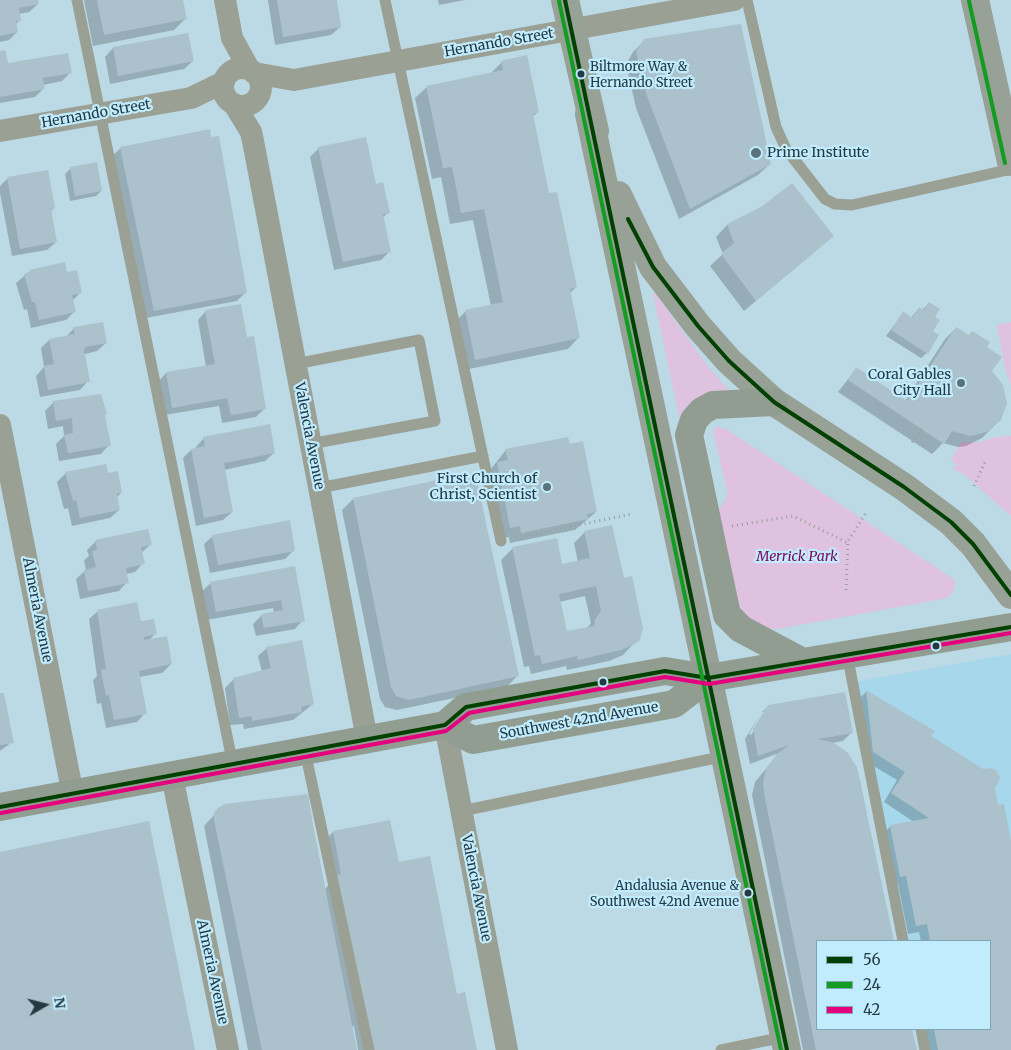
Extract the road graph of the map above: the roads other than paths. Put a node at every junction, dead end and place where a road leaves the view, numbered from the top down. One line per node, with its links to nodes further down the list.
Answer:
1 (77, 0): 16 (lane)
2 (225, 0): 9 (street, Valencia Avenue)
3 (385, 0): 10 (lane)
4 (565, 0): 8 (street)
5 (734, 0): 8 (street, Hernando Street)
6 (747, 0): 20 (lane)
7 (975, 0): 19 (street)
8 (571, 30): 10 (street, Hernando Street); 17 (street)
9 (232, 38): 11 (street, Valencia Avenue); 12 (street, Valencia Avenue)
10 (398, 61): 13 (street, Hernando Street); 25 (lane)
11 (252, 71): 12 (street); 13 (street, Hernando Street); 15 (street, Valencia Avenue)
12 (225, 79): 14 (street, Hernando Street); 15 (street, Valencia Avenue)
13 (294, 80): 15 (street, Hernando Street)
14 (191, 98): 15 (street, Hernando Street); 16 (street, Hernando Street)
15 (245, 101): 21 (street, Valencia Avenue)
16 (98, 114): 18 (street, Hernando Street); 37 (lane)
17 (589, 114): 22 (street); 32 (street)
18 (0, 132)
19 (1010, 148)
20 (1011, 169)
21 (295, 364): 24 (street, Valencia Avenue); 24 (lane)
22 (774, 402): 28 (street); 31 (main road)
23 (0, 425): 39 (street, Almeria Avenue)
24 (310, 444): 26 (street, Valencia Avenue)
25 (483, 456): 26 (lane); 27 (lane)
26 (319, 488): 34 (street, Valencia Avenue)
27 (501, 542)
28 (1011, 595)
29 (1011, 627): 30 (main road)
30 (847, 654): 31 (main road); 42 (lane)
31 (804, 662): 32 (main road)
32 (708, 678): 33 (main road); 36 (street)
33 (445, 725): 34 (main road); 41 (street, Valencia Avenue)
34 (367, 739): 35 (main road)
35 (305, 751): 37 (main road); 46 (lane)
36 (725, 756): 41 (lane); 44 (street)
37 (233, 765): 38 (main road)
38 (172, 776): 39 (main road); 45 (street, Almeria Avenue)
39 (73, 794): 40 (main road)
40 (0, 807)
41 (462, 811): 47 (street, Valencia Avenue)
42 (903, 940)
43 (920, 1030): 49 (lane)
44 (786, 1044): 48 (lane)
45 (228, 1050)
46 (369, 1050)
47 (507, 1050)
48 (721, 1050)
49 (925, 1050)

